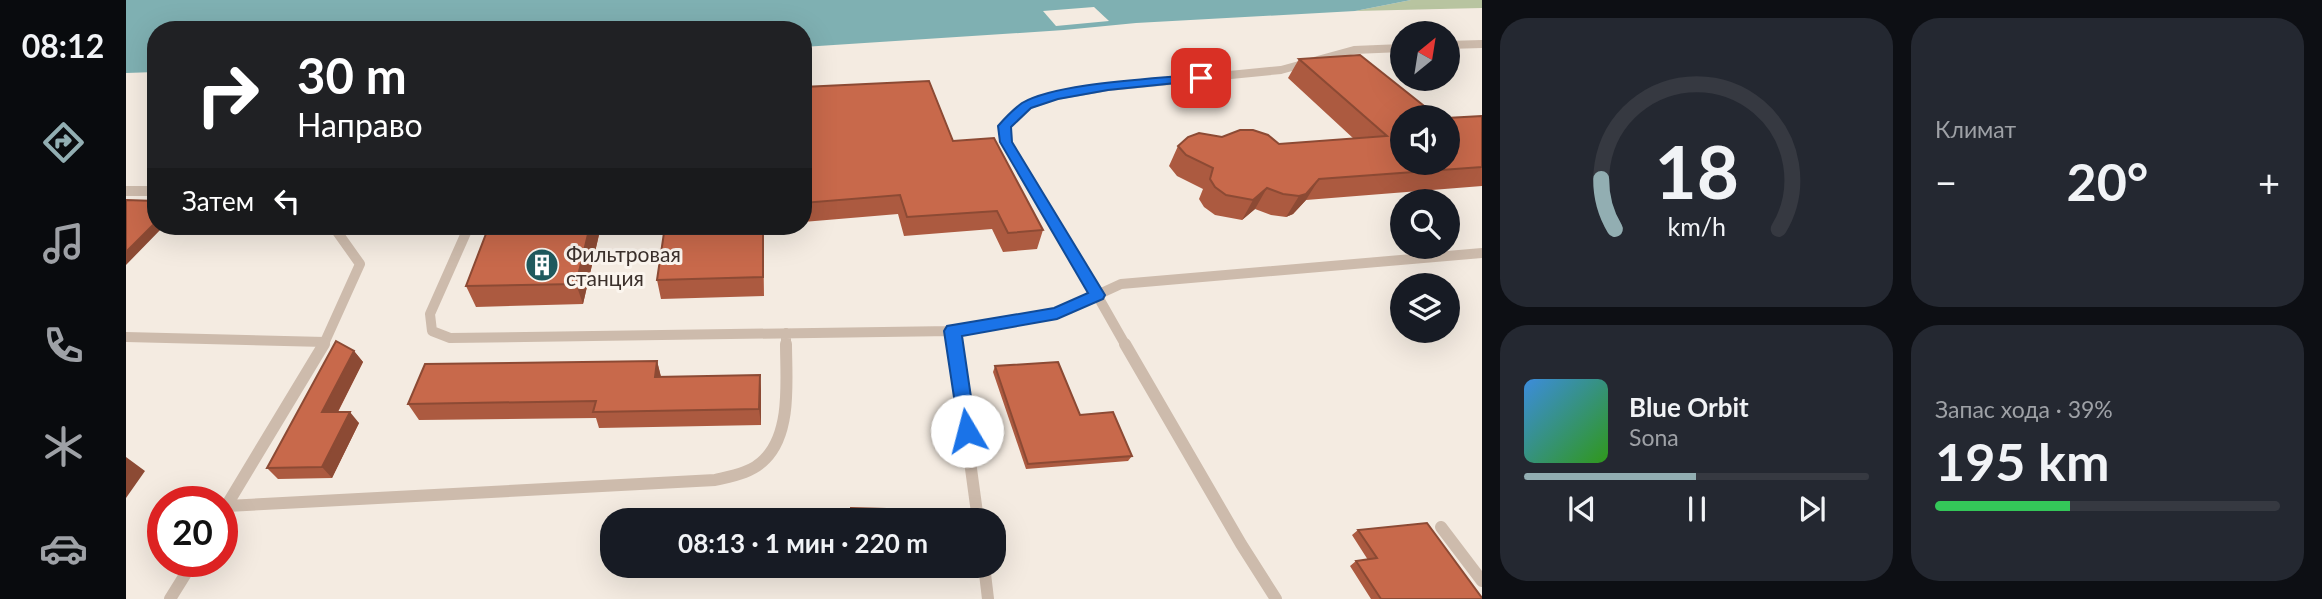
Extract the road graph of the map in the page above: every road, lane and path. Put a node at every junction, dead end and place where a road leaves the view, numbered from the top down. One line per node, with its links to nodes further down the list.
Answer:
1 (1482, 44): 2 (lane)
2 (1460, 45)
3 (1390, 48): 9 (lane)
4 (126, 191): 5 (lane)
5 (147, 191)
6 (339, 235): 13 (lane)
7 (464, 235): 11 (lane)
8 (1482, 253): 9 (lane)
9 (1097, 295): 10 (lane); 23 (lane)
10 (953, 331): 11 (lane); 15 (lane)
11 (786, 333): 16 (lane)
12 (126, 337): 13 (lane)
13 (325, 342): 14 (lane)
14 (238, 487)
15 (976, 508)
16 (238, 509)
17 (1441, 527): 20 (lane)
18 (184, 577): 21 (lane)
19 (986, 578): 22 (lane)
20 (1482, 581)
21 (170, 599)
22 (988, 599)
23 (1276, 599)

